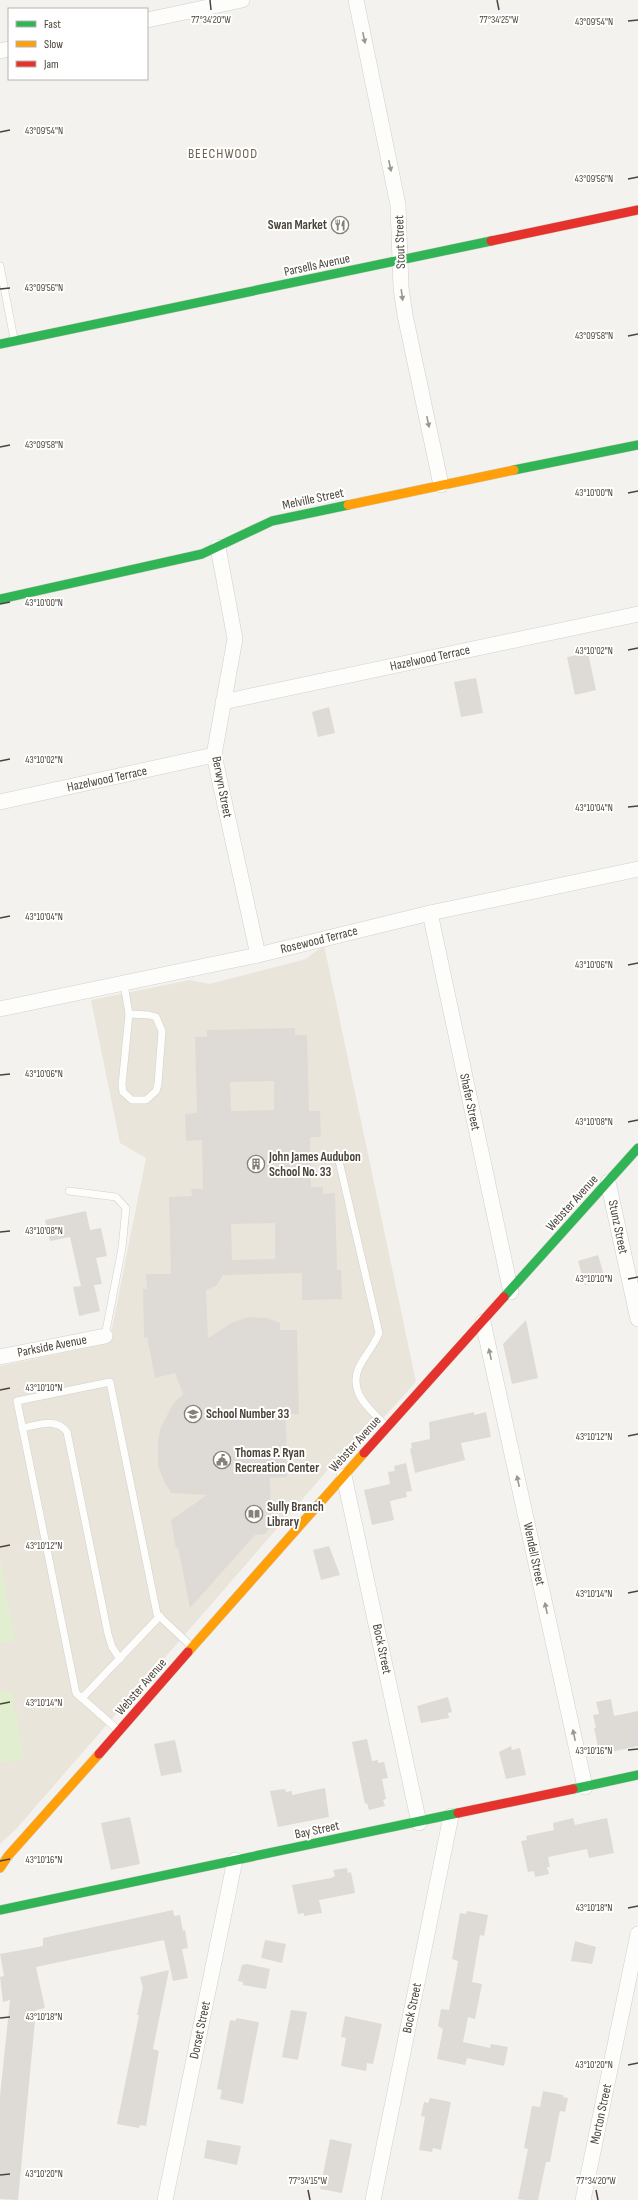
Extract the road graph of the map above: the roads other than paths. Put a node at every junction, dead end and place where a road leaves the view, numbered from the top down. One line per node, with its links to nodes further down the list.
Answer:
1 (242, 0): 3 (street)
2 (356, 0): 5 (street, Stout Street, one-way to 5)
3 (148, 20)
4 (638, 210): 5 (street, Parsells Avenue)
5 (400, 261): 7 (street, Parsells Avenue); 10 (street, Stout Street, one-way to 10)
6 (0, 266): 7 (lane)
7 (15, 341): 8 (street, Parsells Avenue)
8 (0, 344)
9 (638, 445): 10 (street, Melville Street)
10 (441, 484): 11 (street, Melville Street)
11 (218, 547): 12 (street, Melville Street); 14 (street, Berwyn Street)
12 (0, 599)
13 (638, 614): 14 (street, Hazelwood Terrace)
14 (223, 702): 15 (street, Berwyn Street)
15 (214, 755): 16 (street, Hazelwood Terrace); 19 (street, Berwyn Street)
16 (0, 802)
17 (638, 869): 18 (street, Rosewood Terrace)
18 (430, 912): 19 (street, Rosewood Terrace); 27 (street, Shafer Street)
19 (258, 955): 20 (street, Rosewood Terrace)
20 (124, 984): 21 (street, Rosewood Terrace); 22 (lane)
21 (0, 1009)
22 (130, 1014): 22 (lane)
23 (638, 1148): 25 (street, Webster Avenue)
24 (339, 1161): 33 (lane)
25 (608, 1182): 27 (street, Webster Avenue); 28 (street, Stunz Street)
26 (69, 1191): 30 (lane)
27 (510, 1292): 29 (street, Webster Avenue)
28 (638, 1319)
29 (483, 1322): 33 (street, Webster Avenue); 41 (street, Wendell Street, one-way to 29)
30 (105, 1336): 31 (street, Parkside Avenue)
31 (0, 1356)
32 (22, 1428): 35 (lane); 37 (lane); 38 (lane)
33 (388, 1428): 34 (street, Webster Avenue)
34 (344, 1476): 36 (street, Webster Avenue); 43 (street, Bock Street)
35 (160, 1616): 36 (lane); 37 (lane)
36 (193, 1647): 39 (street, Webster Avenue)
37 (120, 1659): 38 (lane)
38 (82, 1698): 39 (lane)
39 (119, 1731): 44 (street, Webster Avenue)
40 (638, 1775): 41 (street, Bay Street)
41 (585, 1787): 42 (street, Bay Street)
42 (451, 1816): 43 (street, Bay Street); 51 (street, Bock Street)
43 (419, 1823): 45 (street, Bay Street)
44 (8, 1856): 46 (street); 47 (street, Webster Avenue)
45 (235, 1860): 48 (street, Bay Street); 50 (street, Dorset Street)
46 (0, 1862)
47 (0, 1868)
48 (0, 1910)
49 (638, 1934): 52 (street, Morton Street)
50 (165, 2200)
51 (373, 2200)
52 (584, 2200)

